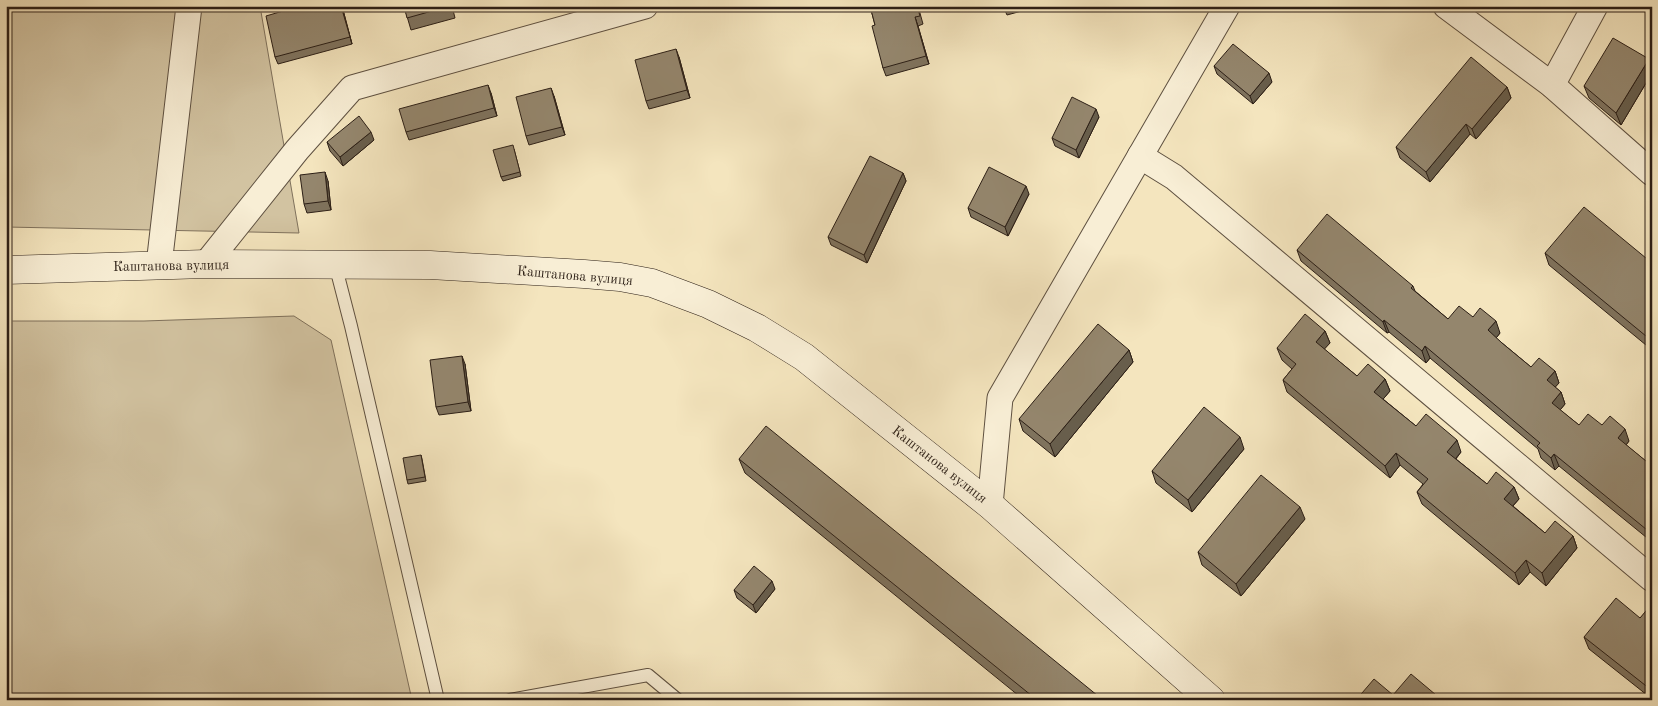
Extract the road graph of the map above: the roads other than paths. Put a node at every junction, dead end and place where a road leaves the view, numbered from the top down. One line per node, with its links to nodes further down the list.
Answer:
1 (189, 6): 11 (street)
2 (645, 6): 9 (street)
3 (1227, 6): 7 (street)
4 (1446, 6): 6 (street)
5 (1595, 6): 6 (street)
6 (1552, 85): 8 (street)
7 (1140, 156): 13 (street); 14 (street)
8 (1652, 173)
9 (206, 264): 10 (main road, Каштанова вулиця); 11 (main road, Каштанова вулиця)
10 (335, 264): 13 (main road, Каштанова вулиця); 15 (lane)
11 (159, 265): 12 (main road, Каштанова вулиця)
12 (6, 270)
13 (990, 504): 18 (main road, Каштанова вулиця)
14 (1652, 579)
15 (438, 700)
16 (510, 700): 17 (lane)
17 (678, 700)
18 (1211, 700)

